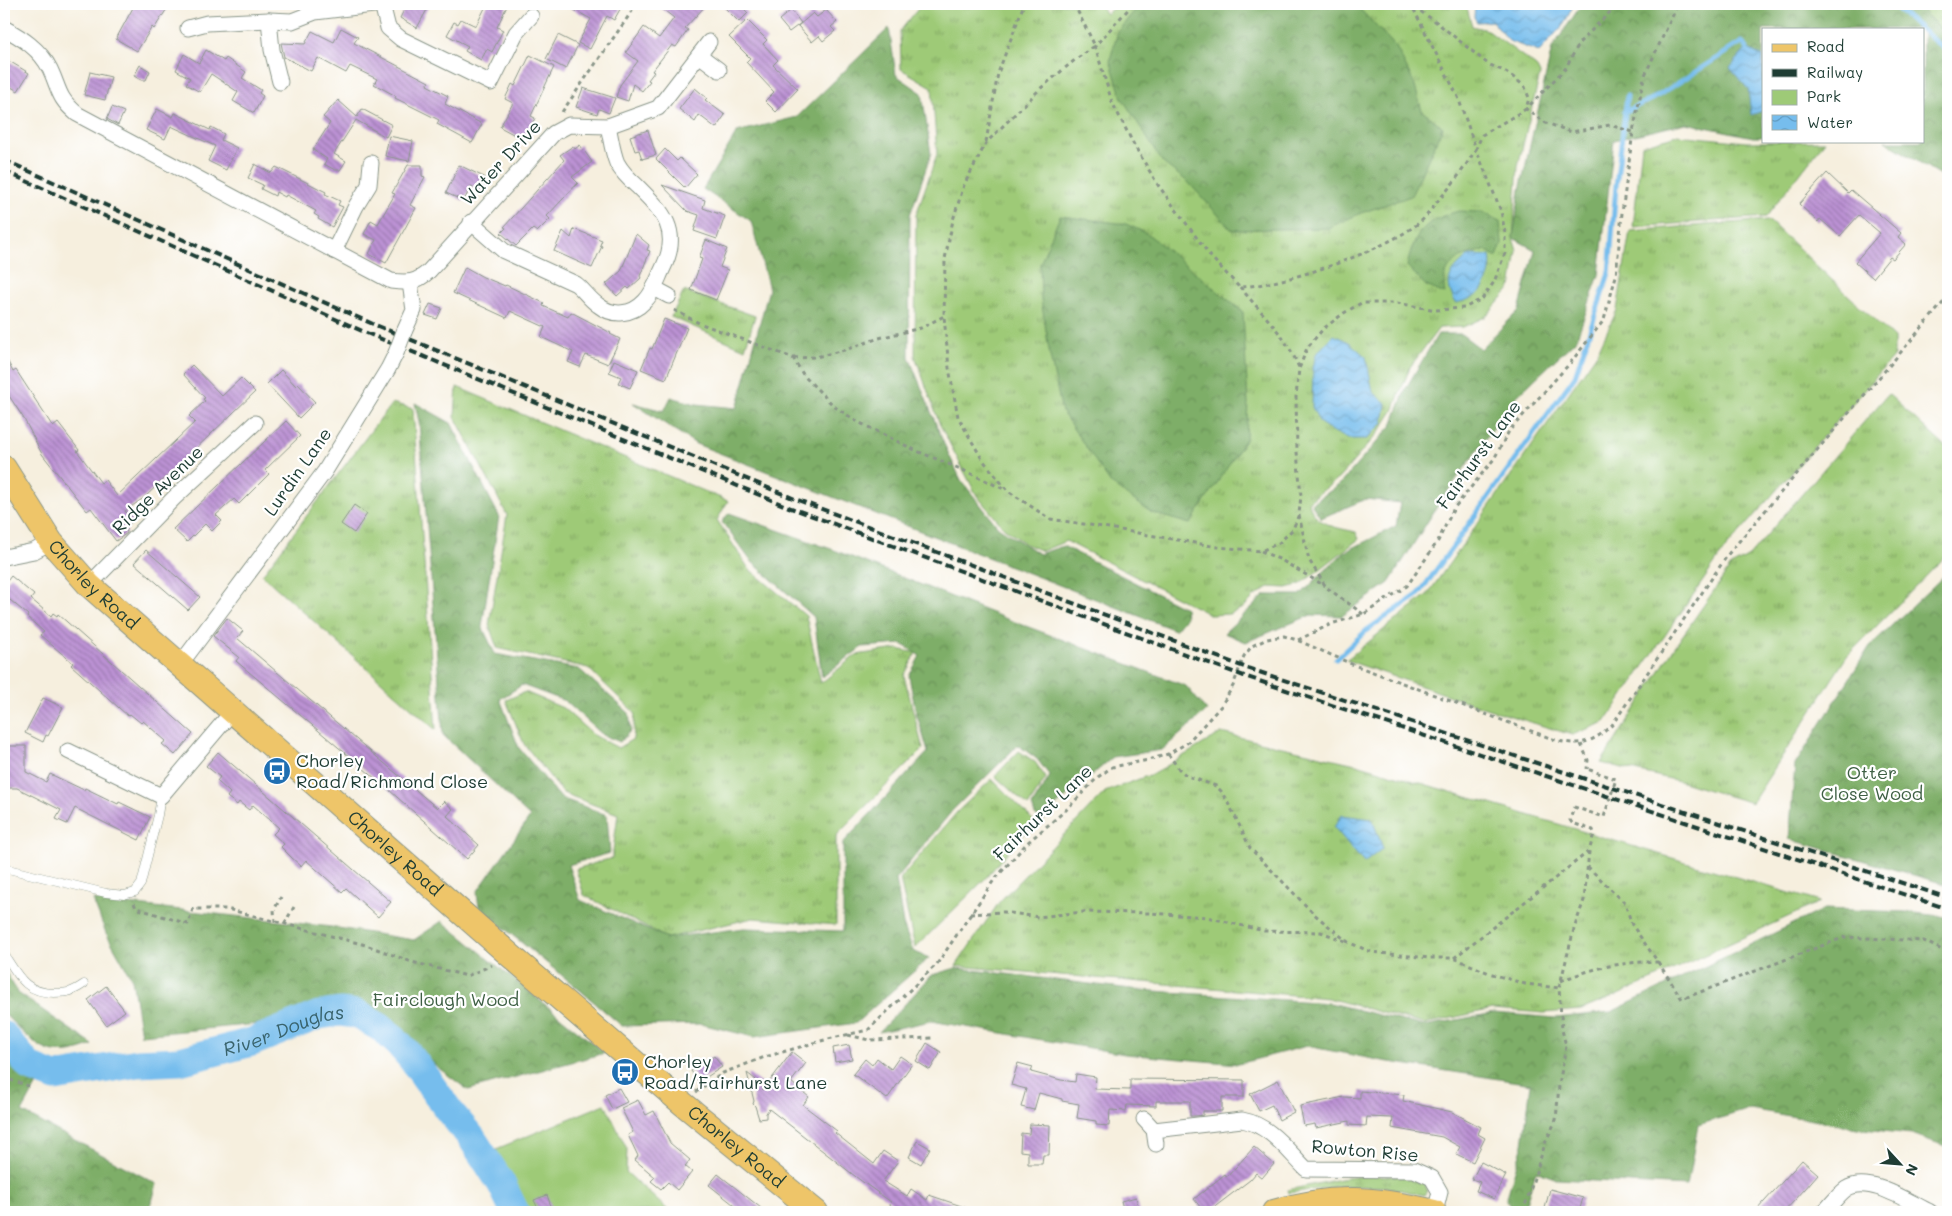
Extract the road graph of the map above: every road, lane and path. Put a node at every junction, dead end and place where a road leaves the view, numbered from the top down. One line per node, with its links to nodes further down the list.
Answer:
1 (382, 4): 9 (street); 10 (street)
2 (637, 4): 21 (path)
3 (1024, 4): 22 (path)
4 (1074, 4): 14 (path)
5 (1133, 4): 14 (path)
6 (1411, 4): 18 (path); 23 (path)
7 (1613, 4): 18 (path)
8 (1678, 4): 20 (path, Fairhurst Lane)
9 (531, 16)
10 (269, 20): 12 (street); 17 (street)
11 (4, 28): 26 (street)
12 (188, 28)
13 (709, 42): 15 (street, Water Drive)
14 (1095, 46): 22 (path); 28 (path)
15 (699, 55): 16 (street); 19 (street, Water Drive)
16 (719, 70)
17 (280, 82)
18 (1526, 109): 20 (path); 23 (path)
19 (608, 126): 21 (street, Water Drive); 29 (street)
20 (1633, 132): 44 (path, Fairhurst Lane)
21 (554, 133): 25 (street, Water Drive)
22 (986, 143): 32 (path)
23 (1476, 149): 28 (path); 34 (path)
24 (370, 163): 26 (street)
25 (471, 222): 27 (street, Water Drive); 29 (street)
26 (334, 251): 27 (street)
27 (410, 283): 46 (street, Lurdin Lane, bridge)
28 (1239, 287): 34 (path)
29 (654, 288): 30 (street)
30 (669, 296): 33 (path)
31 (1948, 297): 48 (path)
32 (944, 316): 33 (path); 37 (path)
33 (793, 358): 37 (path)
34 (1299, 369): 38 (path)
35 (255, 422): 42 (street, Ridge Avenue)
36 (4, 468): 39 (main road, Chorley Road)
37 (1008, 492): 40 (path)
38 (1299, 514): 40 (path); 43 (path)
39 (51, 542): 41 (street); 42 (main road, Chorley Road)
40 (1260, 551): 43 (path)
41 (4, 556)
42 (89, 585): 46 (main road, Chorley Road)
43 (1326, 586): 44 (path)
44 (1364, 614): 45 (path, Fairhurst Lane)
45 (1297, 640): 48 (path); 50 (path, Fairhurst Lane)
46 (179, 666): 47 (main road, Chorley Road)
47 (232, 712): 51 (street); 64 (main road, Chorley Road)
48 (1581, 744): 52 (path, bridge)
49 (68, 751): 51 (street)
50 (1168, 754): 58 (path, Fairhurst Lane); 61 (path)
51 (161, 796): 55 (lane)
52 (1589, 852): 53 (path); 65 (path)
53 (1587, 866): 66 (path); 67 (path)
54 (4, 870): 55 (lane)
55 (130, 894): 59 (path)
56 (281, 897): 59 (path)
57 (294, 907): 60 (path)
58 (970, 914): 61 (path); 70 (path, Fairhurst Lane)
59 (275, 922): 60 (path)
60 (284, 924): 64 (path)
61 (1348, 942): 65 (path)
62 (1948, 953): 66 (path)
63 (4, 954): 68 (lane)
64 (511, 956): 74 (main road, Chorley Road)
65 (1454, 958): 69 (path)
66 (1658, 962): 67 (path)
67 (1561, 981): 69 (path)
68 (84, 984)
69 (1558, 988): 79 (path)
70 (848, 1034): 71 (path); 74 (path, Fairhurst Lane)
71 (934, 1038)
72 (4, 1075): 73 (path)
73 (30, 1086)
74 (682, 1103): 76 (main road, Chorley Road)
75 (1151, 1131): 78 (street, Rowton Rise)
76 (816, 1212)
77 (1274, 1212): 78 (main road)
78 (1434, 1212)
79 (1523, 1212)
80 (1824, 1212): 81 (street)
81 (1930, 1212)

